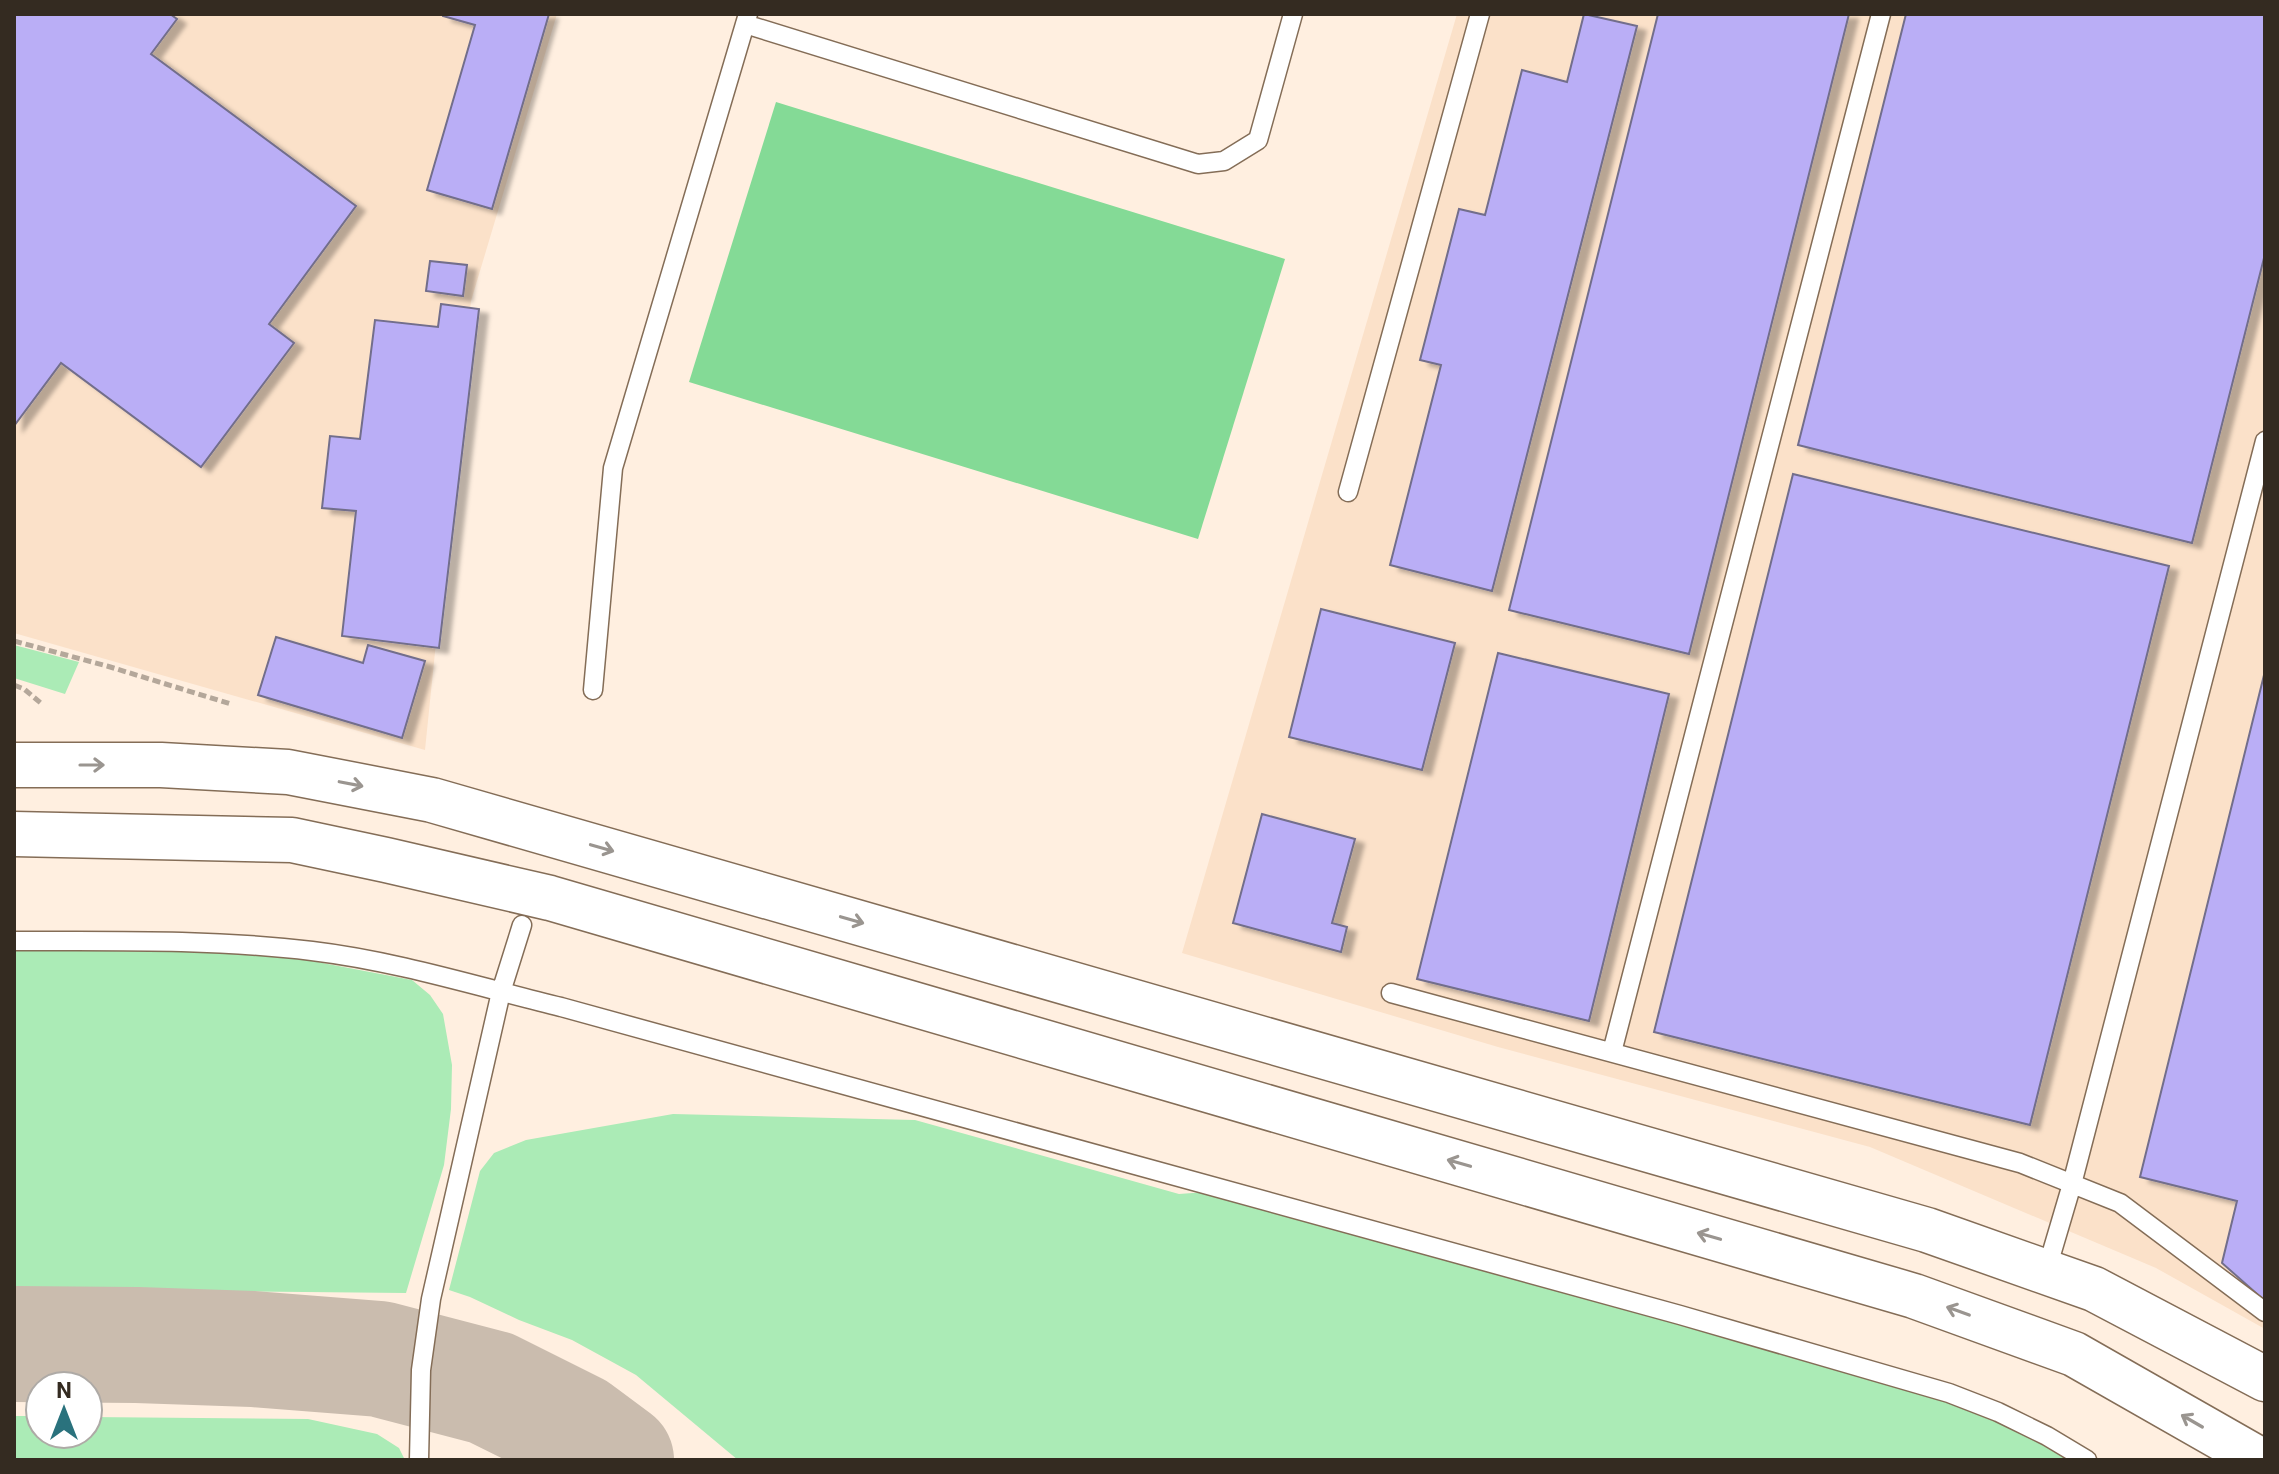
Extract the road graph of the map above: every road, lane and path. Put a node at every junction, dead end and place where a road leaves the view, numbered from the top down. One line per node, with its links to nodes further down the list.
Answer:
1 (1293, 14): 4 (lane)
2 (1480, 14): 6 (lane)
3 (1881, 14): 18 (lane)
4 (747, 19): 9 (lane)
5 (2265, 441): 19 (lane)
6 (1348, 492)
7 (14, 641): 11 (path)
8 (14, 685): 10 (path)
9 (593, 690)
10 (42, 704)
11 (231, 704)
12 (14, 765): 20 (street, one-way to 20)
13 (14, 834): 25 (street, one-way to 13)
14 (522, 925): 16 (lane)
15 (14, 941): 16 (lane)
16 (501, 992): 23 (lane); 24 (lane)
17 (1391, 993): 18 (lane)
18 (1612, 1052): 19 (lane)
19 (2072, 1184): 20 (lane); 21 (lane)
20 (2046, 1272): 22 (street)
21 (2265, 1312)
22 (2265, 1379)
23 (419, 1460)
24 (2087, 1460)
25 (2260, 1460)

